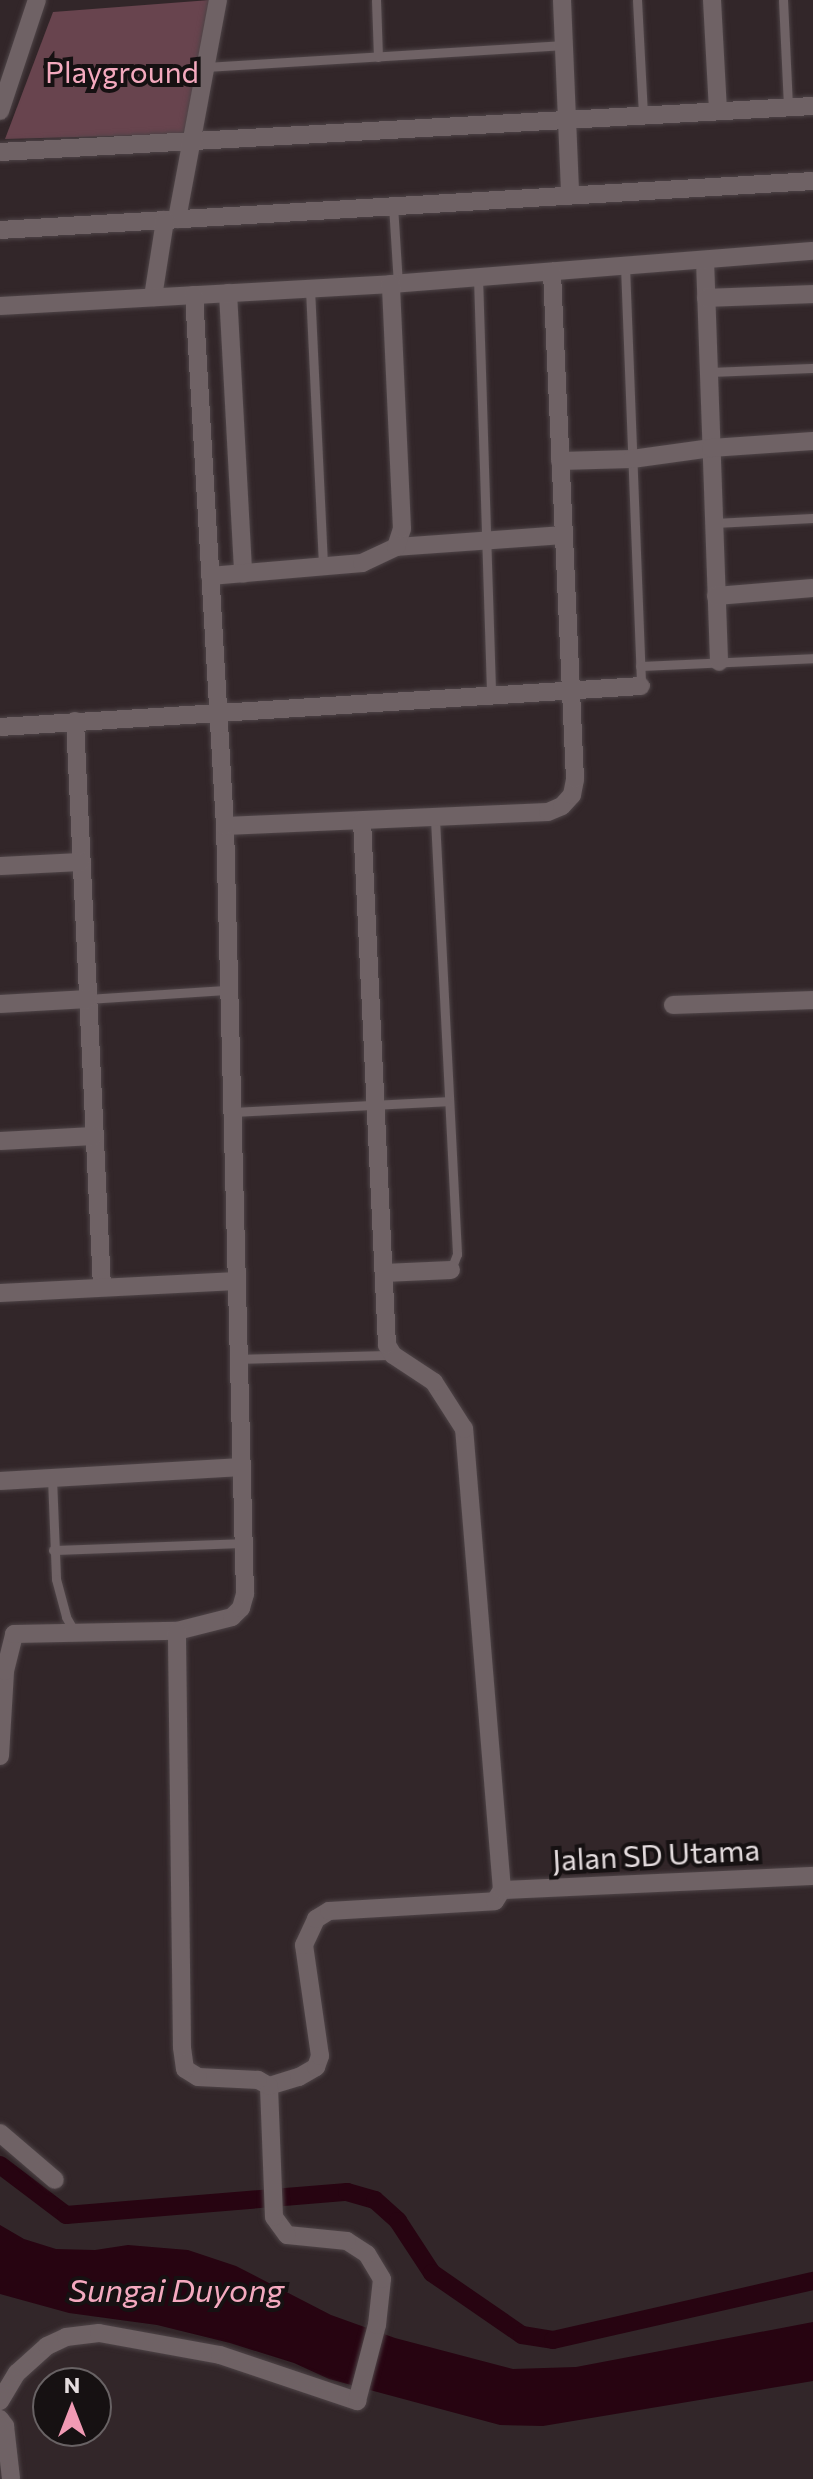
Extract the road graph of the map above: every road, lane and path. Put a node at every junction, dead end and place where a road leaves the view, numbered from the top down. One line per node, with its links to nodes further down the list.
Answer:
1 (37, 0): 13 (street)
2 (218, 0): 10 (street)
3 (376, 0): 9 (lane)
4 (562, 0): 8 (street)
5 (637, 0): 15 (lane)
6 (712, 0): 14 (street)
7 (783, 0): 11 (lane)
8 (564, 45): 9 (lane); 16 (street)
9 (378, 57): 10 (lane)
10 (206, 67): 17 (street)
11 (788, 106): 12 (street); 14 (street)
12 (813, 106)
13 (0, 111)
14 (718, 111): 15 (street)
15 (643, 116): 16 (street)
16 (569, 121): 17 (street); 20 (street)
17 (193, 142): 18 (street); 22 (street)
18 (0, 152)
19 (813, 181): 20 (street)
20 (570, 194): 21 (street)
21 (393, 205): 22 (street); 29 (lane)
22 (171, 219): 23 (street); 34 (street)
23 (0, 230)
24 (813, 251): 25 (street)
25 (705, 260): 26 (street); 35 (street)
26 (625, 266): 27 (street); 41 (lane)
27 (552, 272): 28 (street); 42 (street)
28 (478, 277): 29 (street); 46 (lane)
29 (394, 284): 30 (street); 47 (street)
30 (310, 289): 31 (street); 48 (lane)
31 (228, 293): 33 (street); 49 (street)
32 (813, 294): 35 (street)
33 (194, 295): 34 (street); 50 (street)
34 (153, 297): 36 (street)
35 (706, 298): 38 (street)
36 (0, 306)
37 (813, 368): 38 (lane)
38 (708, 372): 40 (street)
39 (813, 441): 40 (street)
40 (711, 448): 41 (street); 44 (street)
41 (632, 459): 42 (street); 55 (lane)
42 (560, 461): 45 (street)
43 (813, 518): 44 (lane)
44 (714, 523): 52 (street)
45 (562, 535): 46 (street); 57 (street)
46 (487, 539): 47 (street); 58 (lane)
47 (396, 547): 48 (street)
48 (323, 569): 49 (street)
49 (243, 574): 50 (street)
50 (210, 576): 59 (street)
51 (813, 588): 52 (street)
52 (716, 596): 54 (street)
53 (813, 658): 54 (lane)
54 (719, 662): 55 (lane)
55 (640, 666): 56 (lane)
56 (641, 686): 57 (street)
57 (568, 691): 58 (street); 62 (street)
58 (491, 696): 59 (street)
59 (219, 711): 60 (street); 64 (street)
60 (75, 721): 61 (street); 65 (street)
61 (0, 727)
62 (435, 819): 63 (street); 72 (lane)
63 (362, 821): 64 (street); 73 (street)
64 (225, 826): 67 (street)
65 (81, 862): 66 (street); 68 (street)
66 (0, 866)
67 (229, 990): 68 (lane); 74 (street)
68 (88, 999): 70 (street); 75 (street)
69 (813, 1000): 71 (street)
70 (0, 1004)
71 (673, 1005)
72 (447, 1101): 73 (lane); 77 (lane)
73 (376, 1104): 74 (lane); 78 (street)
74 (232, 1112): 79 (street)
75 (94, 1136): 76 (street); 80 (street)
76 (0, 1141)
77 (451, 1270): 78 (street)
78 (384, 1273): 82 (street)
79 (237, 1281): 80 (street); 83 (street)
80 (102, 1287): 81 (street)
81 (0, 1293)
82 (393, 1355): 83 (lane); 94 (street)
83 (239, 1359): 84 (street)
84 (242, 1467): 85 (street); 87 (street)
85 (52, 1478): 86 (street); 88 (lane)
86 (0, 1481)
87 (243, 1543): 88 (lane); 90 (street)
88 (53, 1550): 91 (lane)
89 (7, 1630): 91 (street); 92 (street)
90 (177, 1631): 91 (street); 95 (street)
91 (76, 1634)
92 (0, 1756)
93 (813, 1876): 94 (street, Jalan SD Utama)
94 (502, 1890): 95 (street, Jalan SD Utama)
95 (269, 2086): 98 (street)
96 (0, 2133): 97 (street)
97 (55, 2180)
98 (0, 2401)
99 (0, 2419): 100 (street)
100 (11, 2479)

